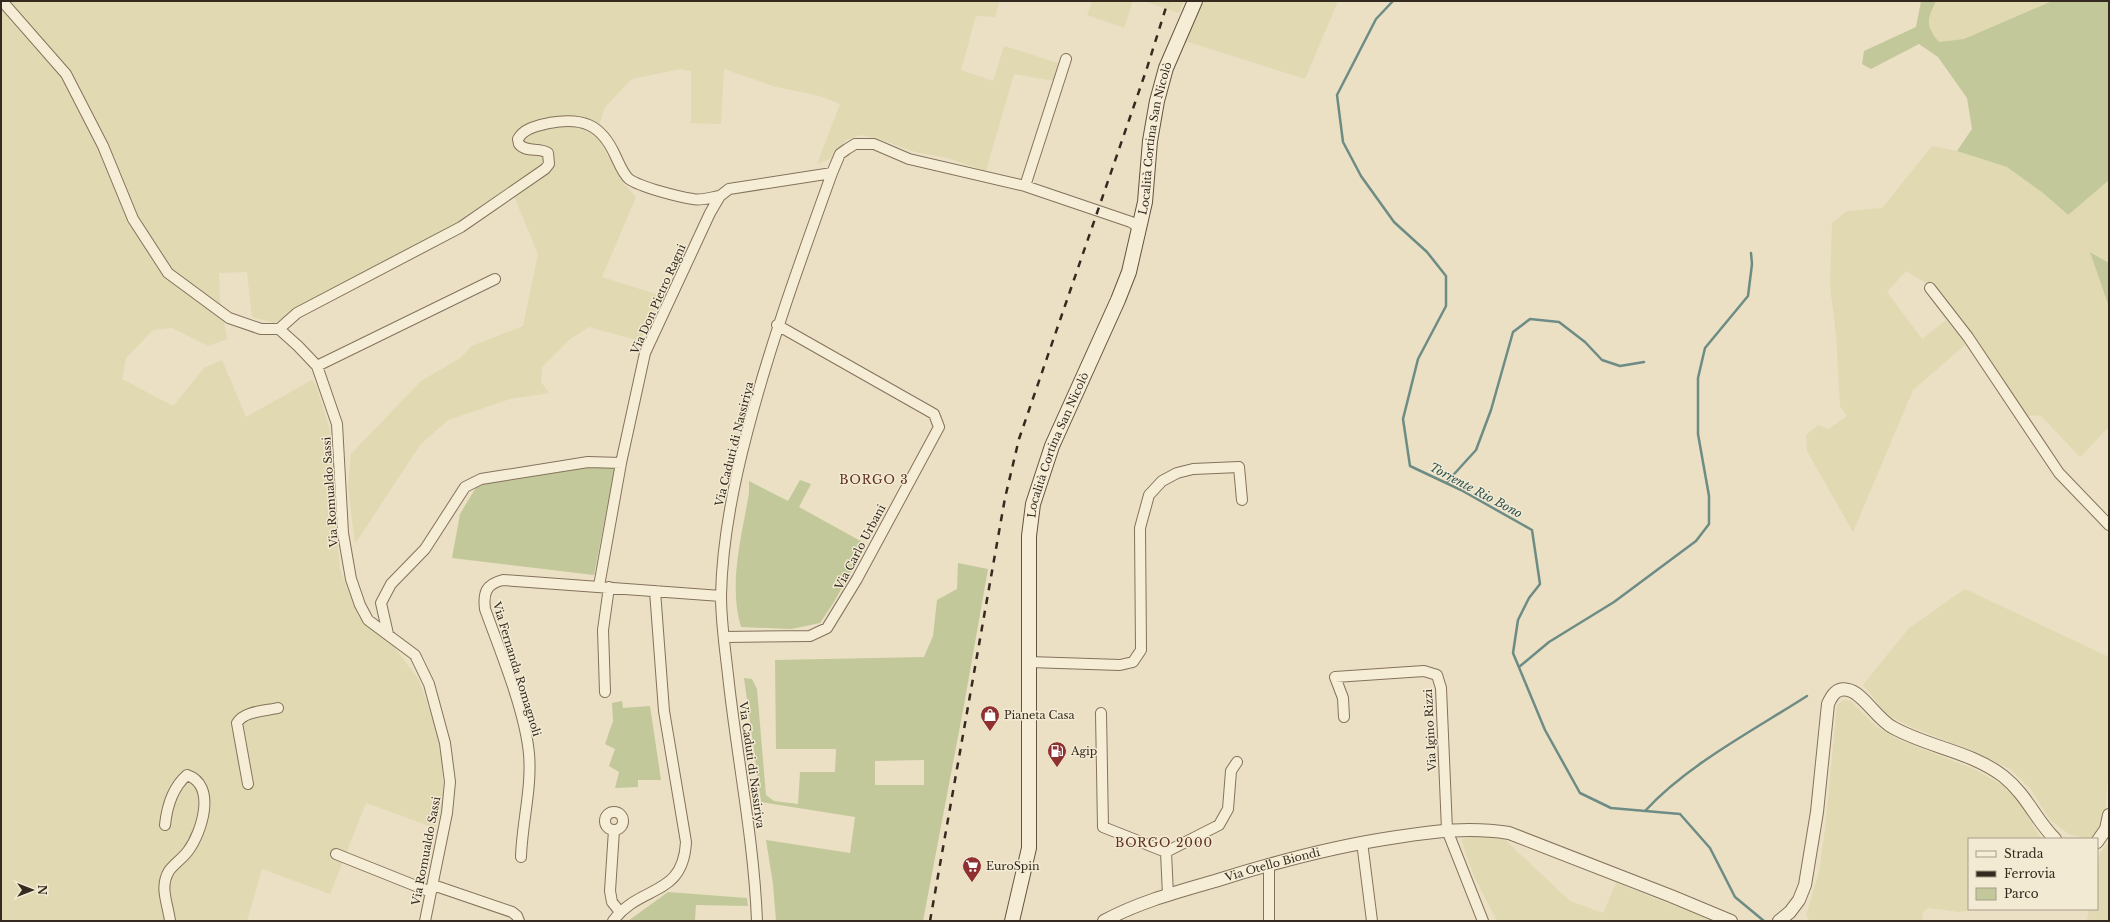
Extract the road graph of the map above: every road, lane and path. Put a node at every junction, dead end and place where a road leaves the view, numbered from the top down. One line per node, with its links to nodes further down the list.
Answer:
1 (2, 1): 11 (street)
2 (1195, 1): 7 (main road, Località Cortina San Nicolò)
3 (1066, 59): 5 (street)
4 (832, 173): 5 (street, Via Caduti di Nassiriya); 6 (street); 10 (street, Via Caduti di Nassiriya)
5 (1025, 186): 7 (street, Via Caduti di Nassiriya)
6 (720, 196): 11 (street); 13 (street, Via Don Pietro Ragni)
7 (1140, 228): 21 (main road, Località Cortina San Nicolò)
8 (495, 279): 12 (street)
9 (1930, 288): 15 (street)
10 (777, 325): 18 (street, Via Caduti di Nassiriya); 20 (street, Via Carlo Urbani)
11 (279, 329): 12 (street, Via Romualdo Sassi)
12 (317, 366): 19 (street, Via Romualdo Sassi)
13 (621, 463): 16 (street, Via Don Pietro Ragni); 19 (street)
14 (1242, 500): 21 (street)
15 (2109, 525)
16 (604, 586): 17 (street, Via Fernanda Romagnoli); 22 (street, Via Don Pietro Ragni); 37 (street, Via Fernanda Romagnoli)
17 (655, 591): 18 (street, Via Fernanda Romagnoli); 42 (street)
18 (721, 596): 20 (street, Via Caduti di Nassiriya)
19 (388, 634): 39 (street, Via Romualdo Sassi)
20 (724, 637): 47 (street, Via Caduti di Nassiriya)
21 (1029, 662): 41 (main road, Località Cortina San Nicolò)
22 (605, 692)
23 (278, 708): 27 (street)
24 (1101, 712): 35 (street)
25 (1344, 716): 31 (street, Via Igino Rizzi)
26 (1237, 762): 35 (street)
27 (248, 784)
28 (2109, 815): 33 (street)
29 (165, 825): 43 (street)
30 (614, 830): 42 (street)
31 (1447, 830): 34 (street, Via Otello Biondi); 53 (street, Via Igino Rizzi); 54 (street, Via Otello Biondi)
32 (2054, 838): 55 (street)
33 (2098, 841)
34 (1362, 842): 38 (street, Via Otello Biondi); 52 (street)
35 (1166, 852): 40 (street)
36 (336, 854): 39 (street)
37 (521, 857)
38 (1269, 864): 40 (street, Via Otello Biondi); 51 (street)
39 (432, 888): 44 (street, Via Romualdo Sassi); 45 (street)
40 (1168, 895): 50 (street, Via Otello Biondi)
41 (1015, 906): 48 (main road, Località Cortina San Nicolò); 49 (main road, Località Cortina San Nicolò)
42 (620, 912): 46 (street)
43 (170, 921)
44 (425, 921)
45 (519, 921)
46 (613, 921)
47 (757, 921)
48 (1001, 921)
49 (1012, 921)
50 (1104, 921)
51 (1269, 921)
52 (1372, 921)
53 (1483, 921)
54 (1731, 921)
55 (1779, 921)

